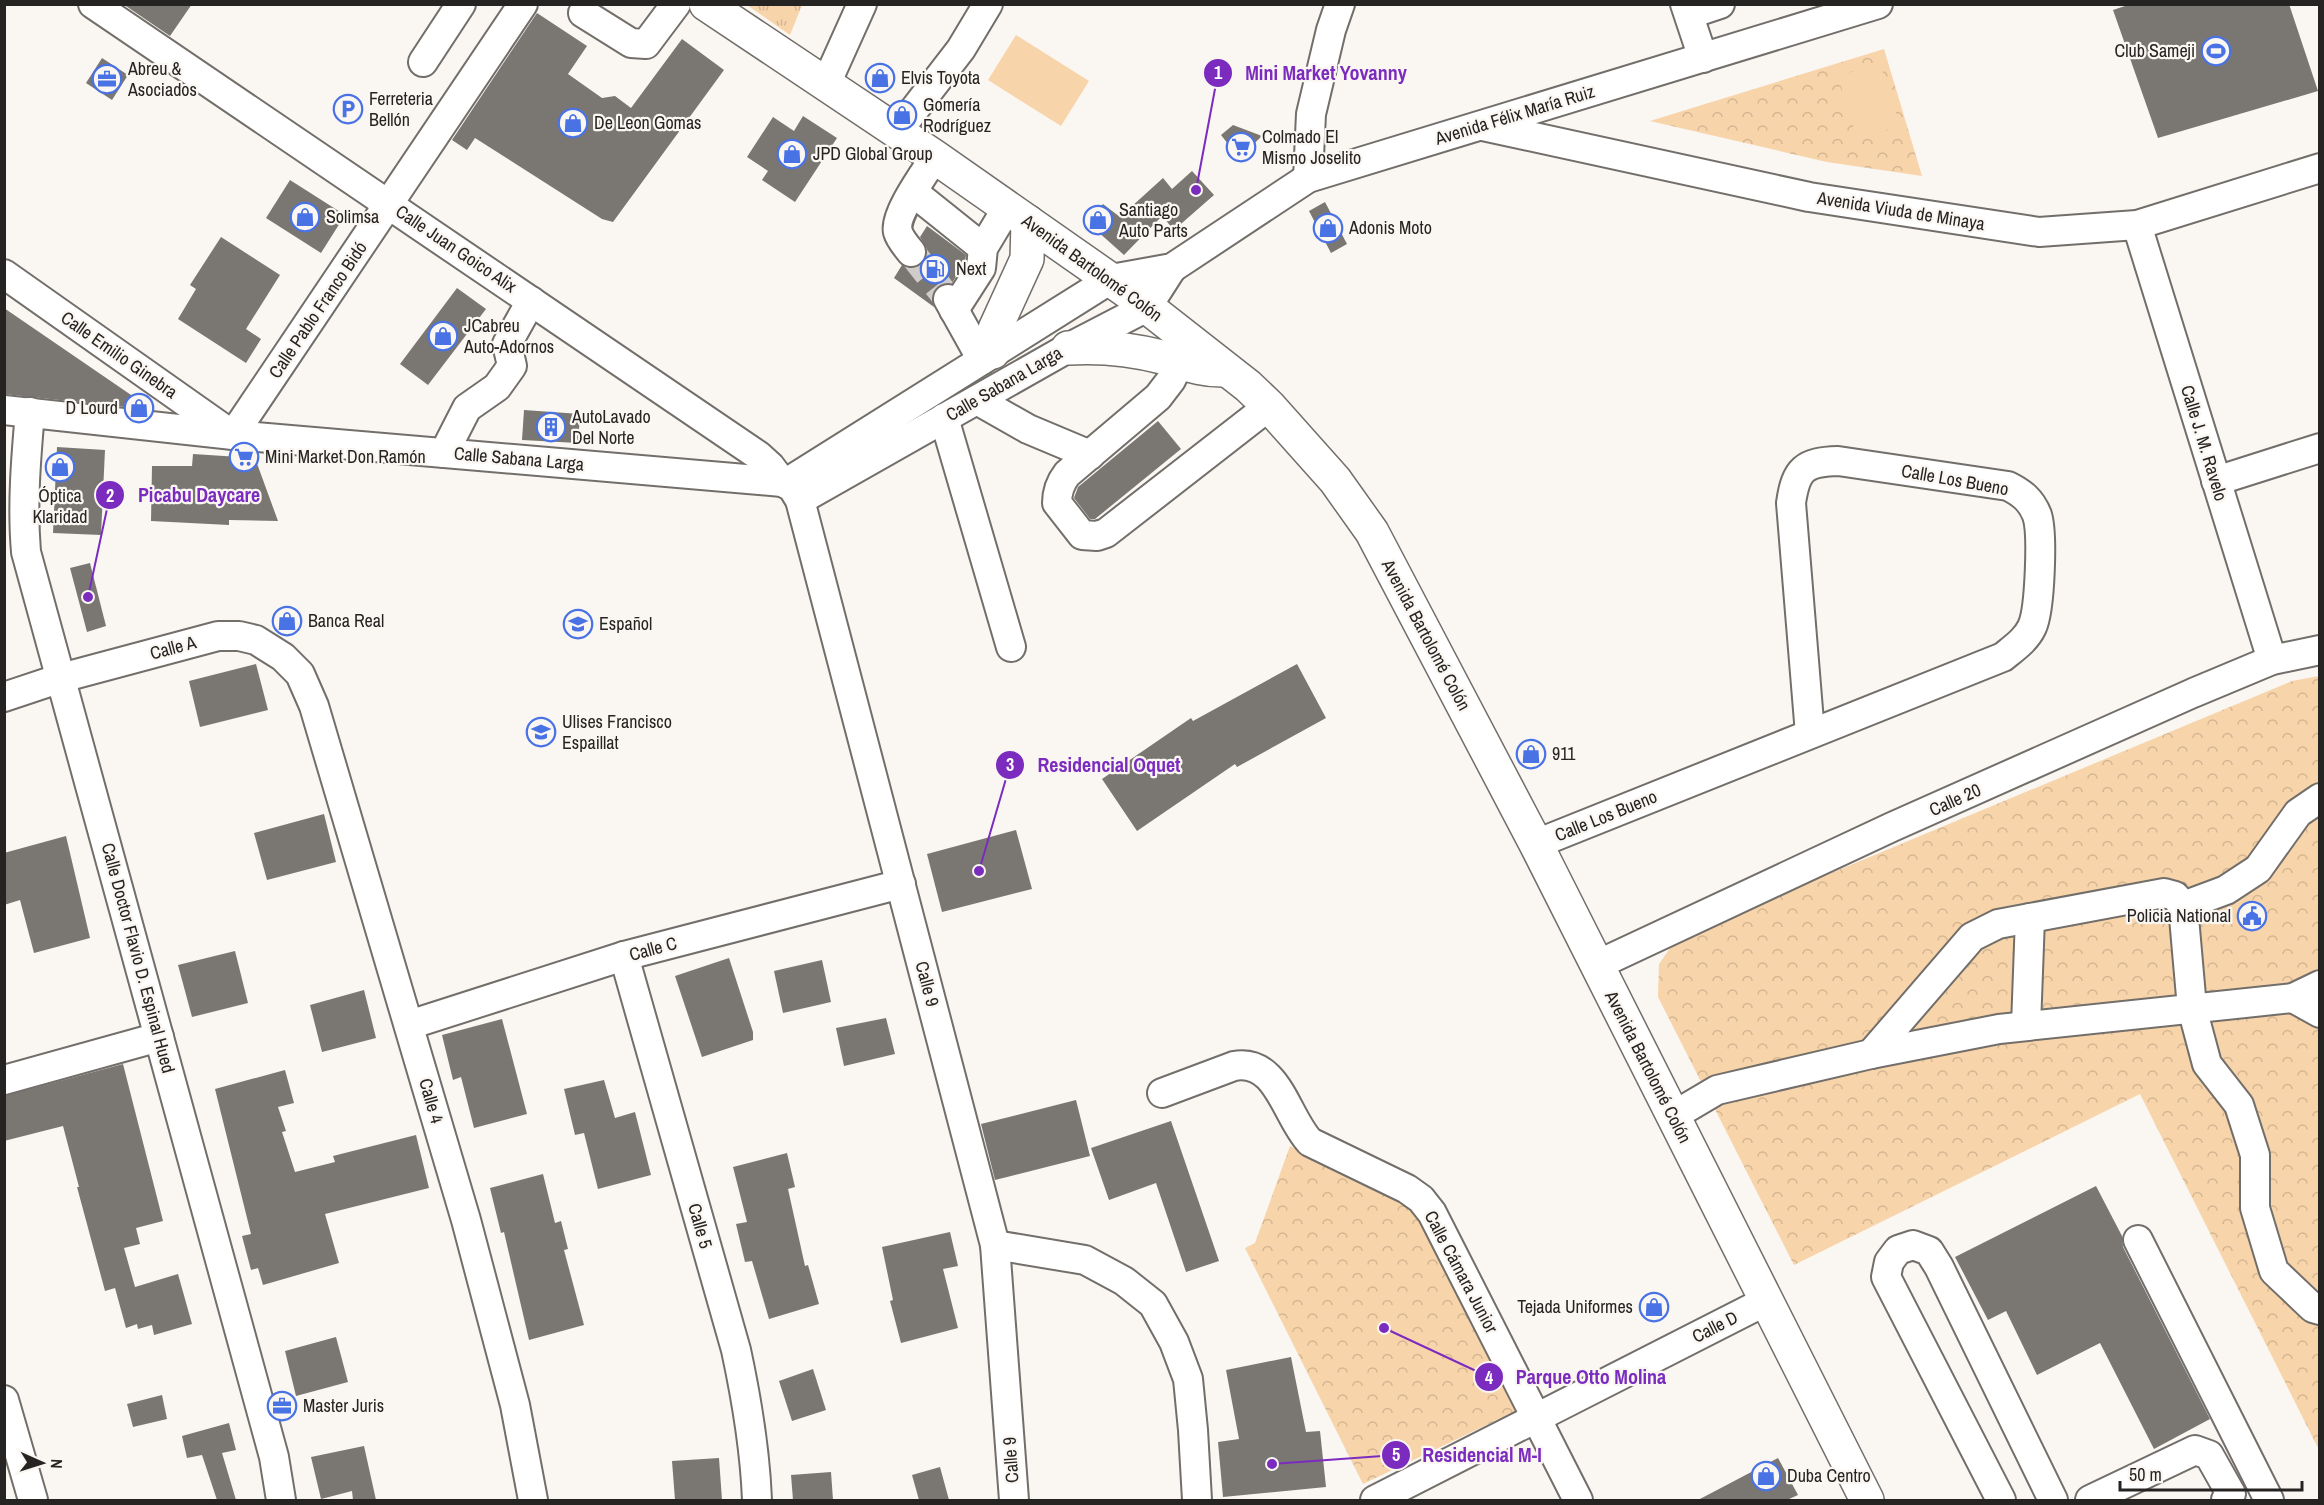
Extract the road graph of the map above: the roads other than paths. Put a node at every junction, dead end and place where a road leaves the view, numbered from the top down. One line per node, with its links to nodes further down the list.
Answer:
1 (93, 4): 22 (street, Calle Juan Goico Alix)
2 (461, 4): 14 (street)
3 (523, 4): 22 (street, Calle Pablo Franco Bidó)
4 (676, 4): 12 (street)
5 (862, 4): 15 (street)
6 (988, 4): 17 (street)
7 (1340, 4): 20 (street)
8 (1720, 4): 11 (street)
9 (1878, 4): 13 (street, Avenida Félix María Ruiz)
10 (711, 6): 15 (main road, Avenida Bartolomé Colón)
11 (1687, 9): 13 (street)
12 (583, 13)
13 (1703, 58): 16 (street, Avenida Félix María Ruiz)
14 (423, 62)
15 (826, 84): 17 (main road, Avenida Bartolomé Colón)
16 (1481, 125): 20 (street, Avenida Félix María Ruiz); 24 (street, Avenida Viuda de Minaya)
17 (897, 132): 18 (main road, Avenida Bartolomé Colón)
18 (935, 157): 21 (street); 23 (main road, Avenida Bartolomé Colón)
19 (2319, 168): 24 (street, Avenida Viuda de Minaya)
20 (1308, 178): 27 (street, Avenida Félix María Ruiz)
21 (913, 192): 25 (street); 26 (street)
22 (390, 204): 30 (street, Calle Juan Goico Alix); 40 (street, Calle Pablo Franco Bidó)
23 (1018, 215): 25 (street); 29 (main road, Avenida Bartolomé Colón); 33 (main road)
24 (2137, 225): 44 (street, Calle J. M. Ravelo)
25 (983, 248): 33 (street)
26 (910, 252)
27 (1172, 268): 29 (street, Avenida Félix María Ruiz); 31 (street, Avenida Félix María Ruiz)
28 (4, 274): 40 (street, Calle Emilio Ginebra)
29 (1110, 279): 31 (main road, Avenida Bartolomé Colón); 33 (street, Calle Sabana Larga)
30 (531, 301): 42 (street); 45 (street, Calle Juan Goico Alix)
31 (1147, 307): 32 (street, Calle Sabana Larga); 35 (main road, Avenida Bartolomé Colón)
32 (1068, 348): 34 (main road); 36 (street, Calle Sabana Larga)
33 (987, 356): 45 (street, Calle Sabana Larga)
34 (1175, 361): 35 (main road); 43 (street)
35 (1227, 370): 37 (main road, Avenida Bartolomé Colón)
36 (977, 400): 39 (street, Calle Sabana Larga); 43 (street)
37 (1269, 406): 43 (street); 54 (main road, Avenida Bartolomé Colón)
38 (17, 411): 40 (street, Calle Sabana Larga); 49 (street, Calle Doctor Flavio D. Espinal Hued)
39 (944, 418): 45 (street, Calle Sabana Larga); 46 (street)
40 (232, 435): 42 (street, Calle Sabana Larga)
41 (2319, 448): 44 (street)
42 (444, 453): 45 (street, Calle Sabana Larga)
43 (1090, 455)
44 (2216, 481): 48 (street, Calle J. M. Ravelo)
45 (789, 488): 55 (street, Calle 9)
46 (1011, 647)
47 (2319, 650): 48 (street, Calle 20)
48 (2272, 660): 59 (street, Calle 20)
49 (61, 678): 50 (street, Calle A); 51 (street, Calle A); 66 (street, Calle Doctor Flavio D. Espinal Hued)
50 (4, 697)
51 (314, 706): 64 (street, Calle 4)
52 (1810, 734): 52 (street, Calle Los Bueno); 54 (street, Calle Los Bueno)
53 (2319, 798): 56 (street)
54 (1536, 844): 59 (main road, Avenida Bartolomé Colón)
55 (901, 884): 58 (street, Calle C); 72 (street, Calle 9)
56 (2183, 906): 57 (street); 62 (street)
57 (2030, 918): 65 (street); 67 (street)
58 (624, 956): 64 (street, Calle C); 80 (street, Calle 5)
59 (1596, 965): 70 (main road, Avenida Bartolomé Colón)
60 (2319, 986): 61 (street)
61 (2293, 998): 62 (street); 63 (street)
62 (2192, 1008): 65 (street); 74 (street)
63 (2319, 1013)
64 (409, 1025): 79 (street, Calle 4)
65 (2026, 1026): 67 (street)
66 (159, 1037): 68 (street); 78 (street, Calle Doctor Flavio D. Espinal Hued)
67 (1871, 1054): 70 (street)
68 (4, 1080)
69 (1162, 1093): 76 (street, Calle Cámara Junior)
70 (1672, 1116): 73 (main road, Avenida Bartolomé Colón)
71 (2138, 1240): 90 (street)
72 (995, 1245): 81 (street, Calle 9); 82 (street)
73 (1766, 1301): 76 (street, Calle D); 85 (main road, Avenida Bartolomé Colón)
74 (2319, 1310)
75 (4, 1400): 77 (street)
76 (1536, 1417): 83 (street, Calle D); 84 (street, Calle Cámara Junior)
77 (33, 1500)
78 (281, 1500)
79 (533, 1500)
80 (758, 1500)
81 (1014, 1500)
82 (1197, 1500)
83 (1375, 1500)
84 (1578, 1500)
85 (1867, 1500)
86 (2001, 1500): 87 (street)
87 (2053, 1500)
88 (2091, 1500): 89 (street)
89 (2226, 1500)
90 (2269, 1500)

